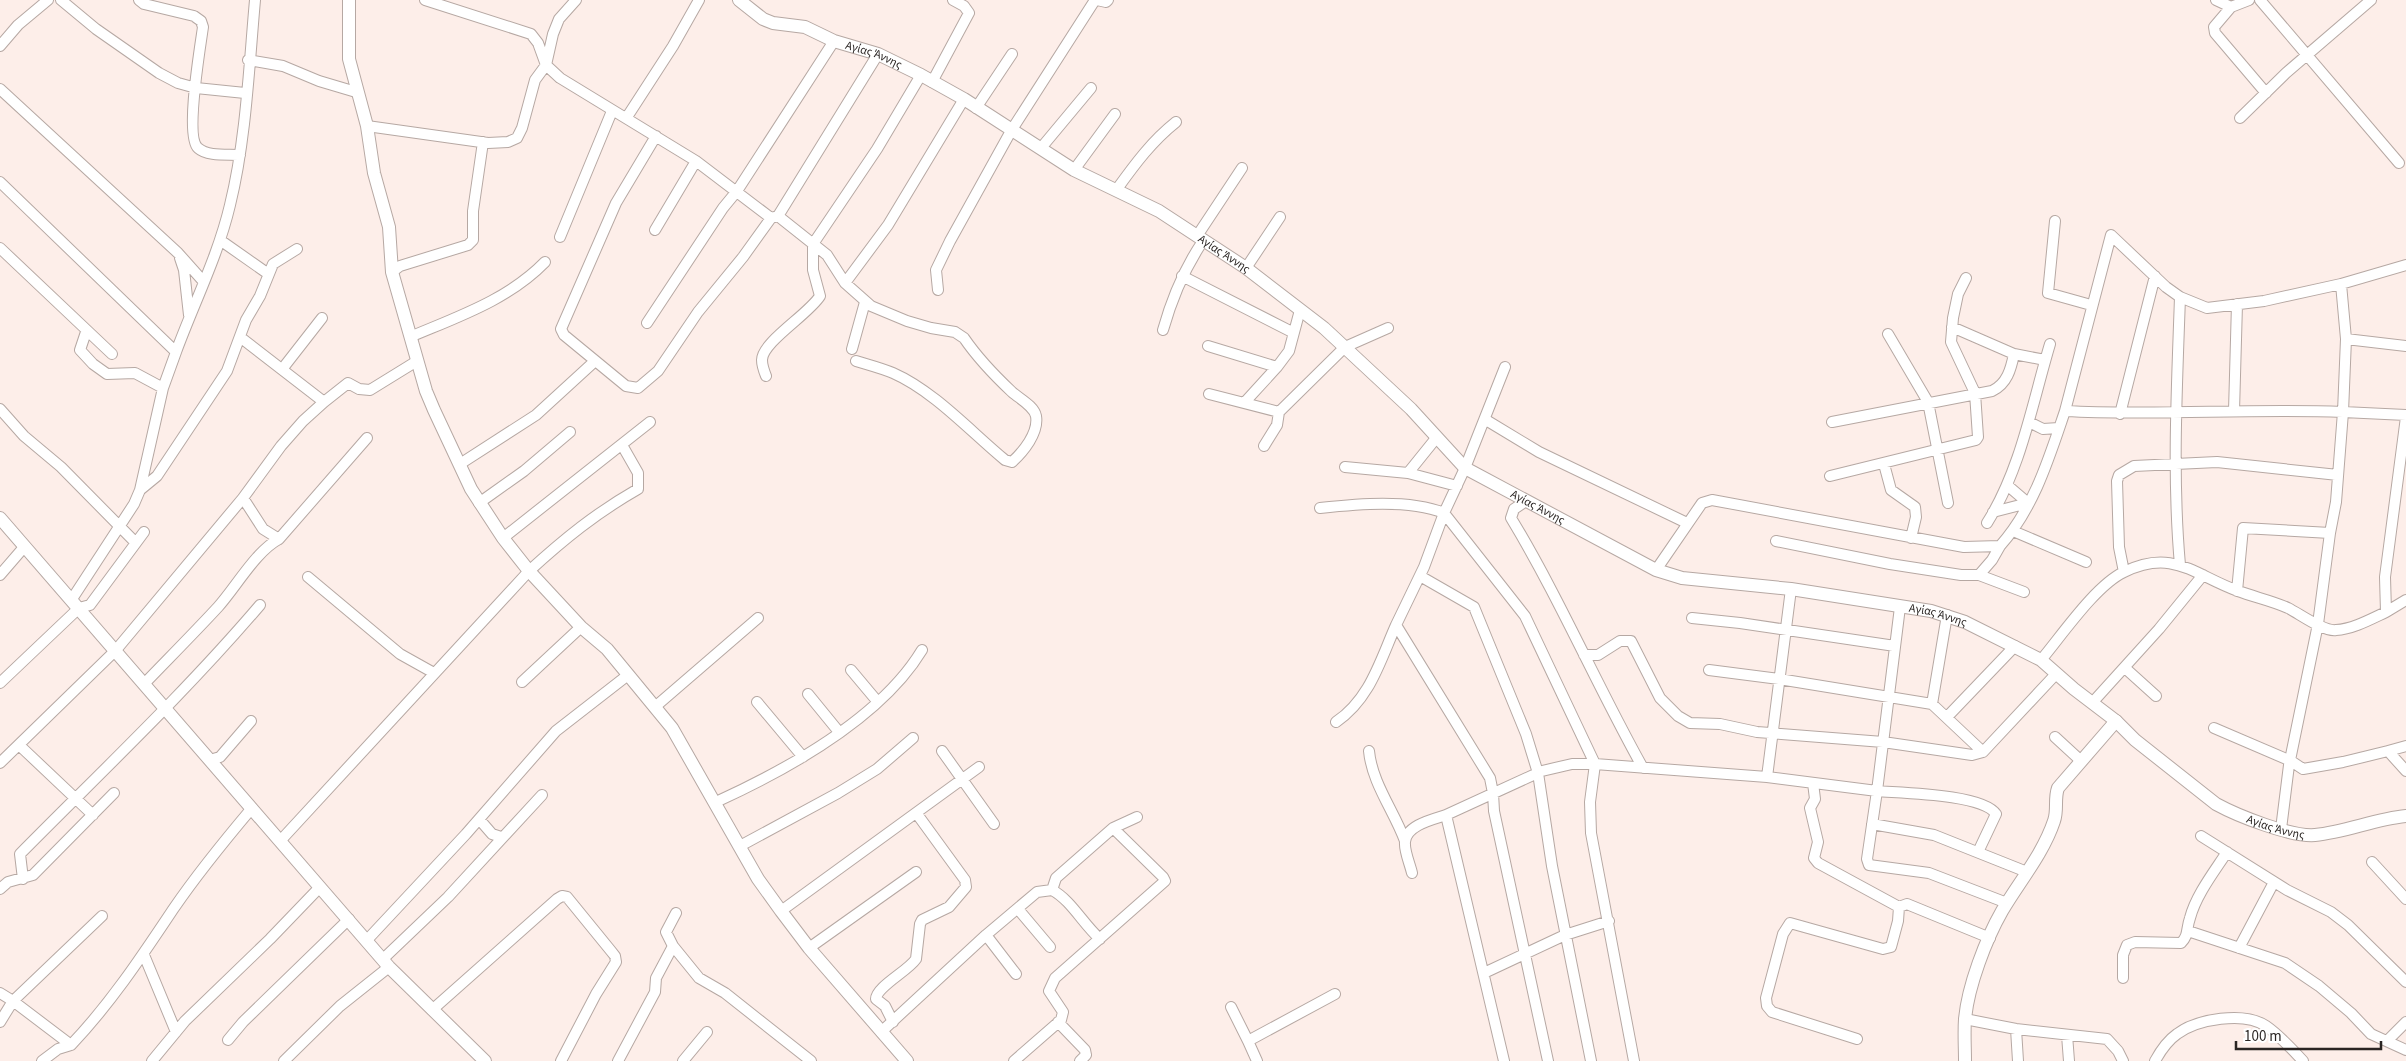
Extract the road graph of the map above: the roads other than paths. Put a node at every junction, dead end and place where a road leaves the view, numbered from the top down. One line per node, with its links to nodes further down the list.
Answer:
1 (48, 0): 20 (street)
2 (61, 0): 27 (street)
3 (139, 0): 17 (street)
4 (255, 0): 24 (street)
5 (349, 0): 31 (street)
6 (425, 0): 25 (street)
7 (576, 0): 25 (street)
8 (699, 0): 37 (street)
9 (738, 0): 19 (street, Αγίας Άννης)
10 (953, 0): 26 (street)
11 (1096, 0): 12 (street); 41 (street)
12 (1108, 0)
13 (2216, 0): 18 (street)
14 (2249, 0): 18 (street)
15 (2260, 0): 23 (street)
16 (2371, 0): 23 (street)
17 (156, 3): 27 (street)
18 (2231, 7): 32 (street)
19 (834, 40): 21 (street, Αγίας Άννης); 52 (street)
20 (0, 46)
21 (878, 54): 26 (street, Αγίας Άννης); 53 (street)
22 (1012, 54): 34 (street)
23 (2308, 55): 32 (street); 47 (street)
24 (248, 60): 30 (street); 31 (street)
25 (546, 65): 35 (street); 43 (street)
26 (927, 78): 33 (street, Αγίας Άννης); 60 (street)
27 (196, 88): 30 (street); 45 (street)
28 (1090, 88): 44 (street)
29 (0, 89): 63 (street)
30 (245, 92): 45 (street)
31 (356, 92): 40 (street)
32 (2266, 93): 38 (street)
33 (964, 99): 34 (street, Αγίας Άννης); 73 (street)
34 (976, 108): 41 (street, Αγίας Άννης)
35 (612, 111): 37 (street); 57 (street)
36 (1115, 114): 49 (street)
37 (627, 117): 42 (street)
38 (2240, 118)
39 (1176, 122): 51 (street)
40 (367, 126): 43 (street); 67 (street)
41 (1011, 131): 44 (street, Αγίας Άννης); 75 (street)
42 (656, 136): 46 (street); 103 (street)
43 (483, 142): 67 (street)
44 (1041, 148): 49 (street, Αγίας Άννης)
45 (240, 155): 59 (street)
46 (696, 161): 52 (street); 56 (street)
47 (2399, 164)
48 (1242, 168): 58 (street)
49 (1074, 170): 51 (street, Αγίας Άννης)
50 (0, 182): 98 (street)
51 (1117, 189): 58 (street, Αγίας Άννης)
52 (737, 191): 53 (street); 83 (street)
53 (775, 217): 60 (street); 103 (street)
54 (1280, 217): 66 (street)
55 (2055, 221): 79 (street)
56 (655, 230)
57 (560, 236)
58 (1200, 239): 66 (street, Αγίας Άννης); 69 (street)
59 (220, 240): 68 (street); 72 (street)
60 (813, 244): 73 (street); 108 (street)
61 (0, 248): 87 (street)
62 (296, 249): 68 (street)
63 (178, 253): 72 (street); 81 (street)
64 (545, 262): 91 (street)
65 (2406, 265): 74 (street)
66 (1246, 268): 80 (street, Αγίας Άννης)
67 (392, 272): 91 (street)
68 (268, 273): 90 (street)
69 (1182, 276): 86 (street); 88 (street)
70 (2155, 276): 76 (street); 79 (street); 121 (street)
71 (1966, 278): 84 (street)
72 (203, 281): 81 (street)
73 (845, 284): 77 (street)
74 (2341, 284): 78 (street); 92 (street)
75 (938, 290)
76 (2180, 297): 78 (street); 119 (street)
77 (865, 302): 97 (street); 104 (street)
78 (2237, 304): 117 (street)
79 (2092, 305): 116 (street)
80 (1300, 310): 88 (street); 96 (street, Αγίας Άννης)
81 (189, 316): 98 (street)
82 (322, 318): 107 (street)
83 (646, 323)
84 (1952, 327): 100 (street); 110 (street)
85 (1388, 328): 96 (street)
86 (1163, 330)
87 (86, 332): 99 (street); 109 (street)
88 (1292, 332): 105 (street)
89 (1888, 334): 114 (street)
90 (240, 337): 107 (street); 144 (street)
91 (410, 337): 102 (street)
92 (2346, 338): 95 (street); 120 (street)
93 (2050, 344): 101 (street)
94 (1208, 346): 105 (street)
95 (2406, 346)
96 (1345, 347): 118 (street); 129 (street, Αγίας Άννης)
97 (852, 349)
98 (176, 352): 109 (street)
99 (112, 354)
100 (2014, 354): 101 (street); 110 (street)
101 (2045, 360): 126 (street)
102 (417, 361): 112 (street); 134 (street)
103 (595, 361): 134 (street)
104 (856, 361)
105 (1277, 367): 113 (street)
106 (1505, 367): 123 (street)
107 (283, 368): 112 (street)
108 (766, 376)
109 (162, 388): 144 (street)
110 (1975, 393): 114 (street); 133 (street)
111 (1209, 394): 113 (street)
112 (324, 402): 145 (street)
113 (1245, 402): 118 (street)
114 (1928, 402): 125 (street); 133 (street)
115 (0, 409): 156 (street)
116 (2064, 411): 121 (street); 127 (street)
117 (2234, 411): 119 (street); 120 (street)
118 (1279, 412): 132 (street)
119 (2175, 412): 121 (street); 136 (street)
120 (2343, 412): 122 (street); 140 (street)
121 (2120, 414)
122 (2406, 416): 184 (street)
123 (1486, 420): 138 (street); 154 (street)
124 (650, 422): 131 (street)
125 (1832, 422)
126 (2029, 422): 127 (street); 142 (street)
127 (2059, 428): 149 (street)
128 (570, 432): 147 (street)
129 (1437, 437): 138 (street, Αγίας Άννης); 139 (street)
130 (367, 438): 162 (street)
131 (622, 446): 160 (street); 170 (street)
132 (1264, 446)
133 (1938, 449): 135 (street); 148 (street)
134 (460, 464): 147 (street)
135 (1884, 464): 141 (street); 161 (street)
136 (2176, 465): 140 (street); 168 (street); 171 (street)
137 (1345, 467): 139 (street)
138 (1466, 468): 143 (street); 146 (street, Αγίας Άννης)
139 (1408, 473): 143 (street)
140 (2338, 475): 159 (street)
141 (1830, 476)
142 (2007, 485): 149 (street); 151 (street)
143 (1457, 486): 152 (street)
144 (140, 490): 156 (street)
145 (243, 498): 162 (street); 194 (street)
146 (1526, 501): 169 (street, Αγίας Άννης); 196 (street)
147 (479, 503): 160 (street)
148 (1948, 503)
149 (2028, 503): 151 (street); 157 (street)
150 (1320, 508): 152 (street)
151 (1993, 512): 155 (street)
152 (1444, 513): 175 (street); 238 (street)
153 (0, 518): 165 (street)
154 (1687, 523): 161 (street); 169 (street)
155 (1987, 523)
156 (120, 528): 164 (street); 181 (street)
157 (2013, 531): 166 (street); 167 (street)
158 (144, 532): 164 (street)
159 (2330, 533): 178 (street); 188 (street)
160 (503, 538): 170 (street)
161 (1911, 538): 166 (street)
162 (279, 539): 207 (street)
163 (1776, 541): 173 (street)
164 (136, 543): 181 (street)
165 (25, 546): 172 (street); 181 (street)
166 (2000, 546): 173 (street)
167 (2086, 562)
168 (2180, 565): 171 (street); 174 (street)
169 (1656, 570): 177 (street, Αγίας Άννης)
170 (529, 571): 190 (street); 201 (street)
171 (2124, 572): 197 (street)
172 (0, 575)
173 (1978, 575): 179 (street)
174 (2203, 575): 178 (street); 198 (street)
175 (1420, 576): 189 (street); 242 (street)
176 (308, 577): 201 (street)
177 (1791, 589): 183 (street, Αγίας Άννης); 191 (street)
178 (2237, 591): 188 (street)
179 (2024, 592)
180 (2406, 600): 184 (street)
181 (75, 604): 194 (street); 206 (street)
182 (260, 605): 216 (street)
183 (1900, 606): 185 (street, Αγίας Άννης); 192 (street)
184 (2386, 612): 188 (street)
185 (1947, 615): 193 (street, Αγίας Άννης); 214 (street)
186 (758, 618): 215 (street)
187 (1692, 618): 191 (street)
188 (2318, 624): 236 (street)
189 (1396, 625): 220 (street); 248 (street)
190 (581, 628): 203 (street); 205 (street)
191 (1786, 630): 192 (street); 204 (street)
192 (1895, 646): 210 (street)
193 (2015, 646): 197 (street, Αγίας Άννης); 217 (street)
194 (116, 650): 207 (street); 227 (street)
195 (922, 650): 211 (street)
196 (1584, 655): 223 (street); 240 (street)
197 (2041, 660): 202 (street, Αγίας Άννης)
198 (2125, 668): 209 (street); 213 (street)
199 (851, 670): 211 (street)
200 (1708, 670): 204 (street)
201 (434, 674): 265 (street)
202 (2056, 674): 213 (street, Αγίας Άννης); 232 (street)
203 (628, 675): 215 (street); 258 (street)
204 (1779, 679): 210 (street); 223 (street)
205 (522, 682)
206 (0, 683)
207 (144, 684): 216 (street)
208 (808, 694): 222 (street)
209 (2156, 696)
210 (1889, 698): 214 (street); 226 (street)
211 (877, 701): 222 (street)
212 (757, 702): 233 (street)
213 (2092, 703): 219 (street, Αγίας Άννης)
214 (1932, 704): 217 (street)
215 (656, 706): 251 (street)
216 (166, 710): 234 (street); 250 (street)
217 (1947, 717): 232 (street)
218 (251, 721): 234 (street)
219 (2116, 721): 235 (street); 262 (street, Αγίας Άννης)
220 (1336, 722)
221 (2214, 728): 236 (street)
222 (839, 732): 233 (street)
223 (1773, 732): 226 (street); 243 (street)
224 (2055, 737): 235 (street)
225 (913, 738): 267 (street)
226 (1883, 742): 232 (street); 246 (street)
227 (19, 745): 237 (street); 250 (street)
228 (2406, 746): 231 (street)
229 (942, 751): 244 (street)
230 (1370, 751): 266 (street)
231 (2388, 751): 236 (street); 241 (street)
232 (1983, 752)
233 (803, 758): 251 (street)
234 (210, 760): 252 (street)
235 (2080, 760): 272 (street)
236 (2291, 761): 262 (street)
237 (0, 763)
238 (1595, 764): 240 (street); 242 (street); 287 (street)
239 (979, 767): 244 (street)
240 (1644, 768): 243 (street)
241 (2406, 771)
242 (1538, 773): 248 (street); 290 (street)
243 (1767, 777): 245 (street)
244 (962, 780): 253 (street); 259 (street)
245 (1813, 783): 246 (street); 281 (street)
246 (1877, 791): 260 (street); 268 (street)
247 (114, 793): 254 (street)
248 (1493, 793): 255 (street); 299 (street)
249 (542, 795): 264 (street)
250 (76, 797): 254 (street); 274 (street)
251 (716, 802): 267 (street)
252 (252, 808): 265 (street); 298 (street)
253 (917, 814): 283 (street); 312 (street)
254 (93, 815): 274 (street)
255 (1446, 815): 266 (street); 301 (street)
256 (2406, 816): 262 (street, Αγίας Άννης)
257 (1137, 817): 261 (street)
258 (479, 819): 264 (street); 293 (street)
259 (994, 824)
260 (1872, 824): 268 (street); 280 (street)
261 (1114, 828): 278 (street); 292 (street)
262 (2281, 829)
263 (2201, 836): 269 (street)
264 (502, 837): 300 (street)
265 (281, 840): 276 (street)
266 (1405, 842): 273 (street)
267 (740, 846): 283 (street)
268 (1978, 852): 272 (street)
269 (2227, 852): 275 (street); 288 (street)
270 (2372, 862): 279 (street)
271 (916, 872): 296 (street)
272 (2027, 872): 280 (street)
273 (1412, 873)
274 (23, 878): 277 (street)
275 (2274, 882): 297 (street); 304 (street)
276 (320, 887): 286 (street); 316 (street)
277 (0, 889)
278 (1052, 890): 282 (street); 292 (street)
279 (2406, 899)
280 (2007, 903): 291 (street)
281 (1899, 908): 291 (street); 320 (street)
282 (1018, 909): 289 (street); 295 (street)
283 (781, 912): 296 (street)
284 (676, 913): 294 (street)
285 (102, 916): 307 (street)
286 (349, 919): 293 (street); 321 (street)
287 (1609, 922): 290 (street); 341 (street)
288 (2188, 931): 297 (street); 303 (street)
289 (986, 935): 302 (street); 312 (street)
290 (1565, 935): 299 (street); 340 (street)
291 (1990, 938): 310 (street)
292 (1100, 939): 313 (street)
293 (366, 940): 300 (street)
294 (672, 946): 332 (street); 334 (street)
295 (1050, 946)
296 (809, 948): 318 (street)
297 (2239, 948): 322 (street)
298 (144, 955): 316 (street); 324 (street)
299 (1526, 955): 301 (street); 339 (street)
300 (386, 963): 309 (street); 329 (street)
301 (1484, 973): 338 (street)
302 (1016, 974)
303 (2123, 978)
304 (2406, 982)
305 (0, 993): 307 (street)
306 (1335, 994): 323 (street)
307 (14, 1001): 311 (street); 324 (street)
308 (1231, 1007): 323 (street)
309 (432, 1010): 330 (street); 331 (street)
310 (1965, 1019): 315 (street); 342 (street)
311 (0, 1022)
312 (893, 1022): 318 (street)
313 (1058, 1022): 326 (street); 336 (street)
314 (2406, 1022): 322 (street)
315 (2016, 1029): 319 (street); 343 (street)
316 (176, 1032): 328 (street)
317 (707, 1032): 333 (street)
318 (881, 1032): 335 (street)
319 (2067, 1035): 344 (street); 345 (street)
320 (1857, 1038)
321 (228, 1040)
322 (2388, 1040): 325 (street)
323 (1248, 1041): 337 (street)
324 (71, 1045): 327 (street)
325 (2406, 1050)
326 (1016, 1060)
327 (42, 1061)
328 (152, 1061)
329 (284, 1061)
330 (485, 1061)
331 (561, 1061)
332 (618, 1061)
333 (683, 1061)
334 (810, 1061)
335 (907, 1061)
336 (1080, 1061)
337 (1256, 1061)
338 (1504, 1061)
339 (1548, 1061)
340 (1591, 1061)
341 (1634, 1061)
342 (1965, 1061)
343 (2018, 1061)
344 (2069, 1061)
345 (2123, 1061)
346 (2155, 1061): 347 (street)
347 (2303, 1061)

